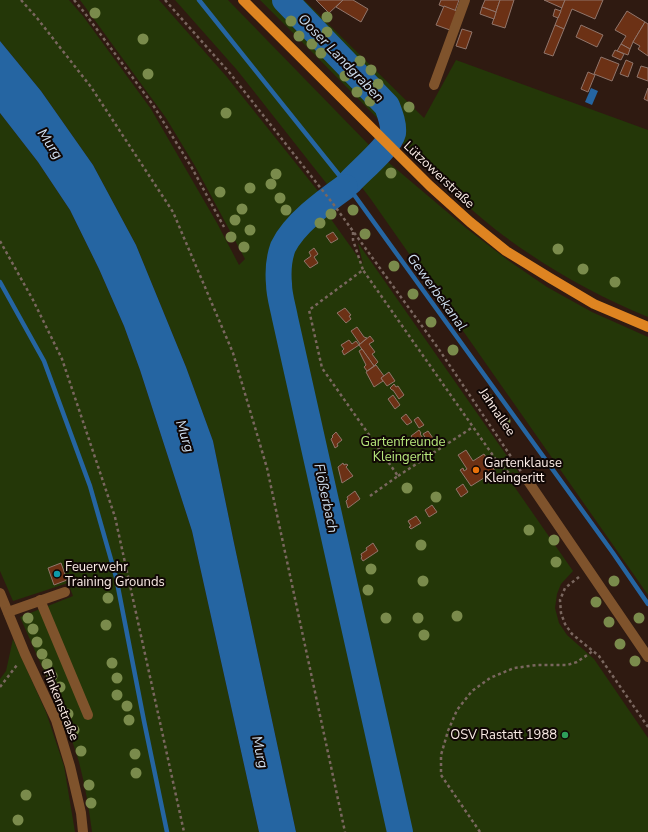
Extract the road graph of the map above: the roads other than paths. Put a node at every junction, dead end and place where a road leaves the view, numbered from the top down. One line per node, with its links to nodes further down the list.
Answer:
1 (243, 0): 4 (main road, Lützowerstraße)
2 (465, 0): 3 (street)
3 (434, 86)
4 (648, 327)
5 (528, 481): 10 (street)
6 (65, 592): 8 (street)
7 (0, 593): 9 (street, Finkenstraße)
8 (40, 600): 9 (street); 11 (street)
9 (8, 612): 12 (street, Finkenstraße)
10 (648, 657)
11 (88, 715)
12 (83, 832)

